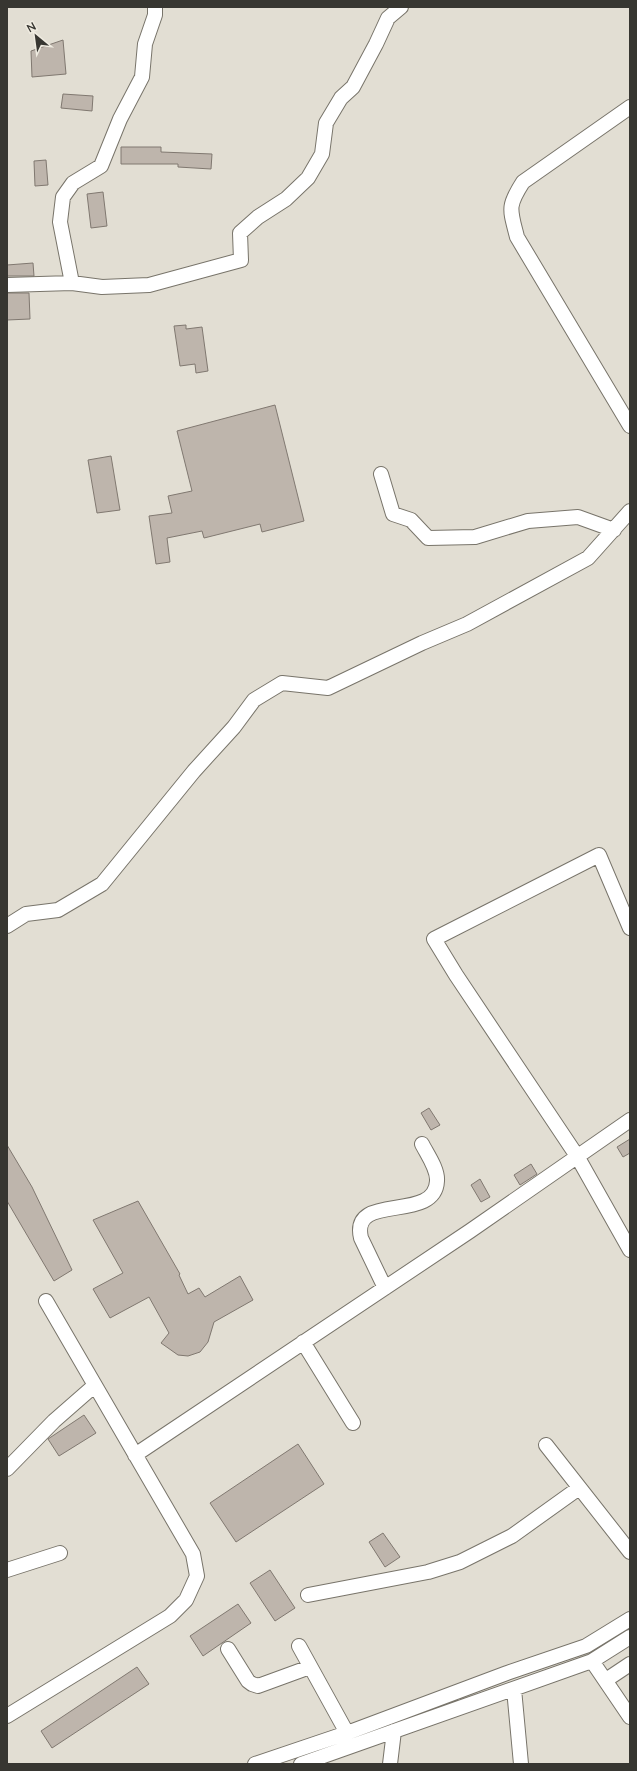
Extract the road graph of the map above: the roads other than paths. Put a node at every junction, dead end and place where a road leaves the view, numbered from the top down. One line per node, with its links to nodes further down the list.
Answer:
1 (155, 7): 4 (street)
2 (401, 7): 4 (street)
3 (630, 107): 6 (street)
4 (72, 283): 5 (street)
5 (7, 286)
6 (630, 426)
7 (381, 474): 9 (street)
8 (630, 512): 9 (street)
9 (614, 530): 10 (street)
10 (7, 926)
11 (630, 928): 14 (street)
12 (630, 1120): 14 (street)
13 (422, 1144): 16 (street)
14 (577, 1156): 15 (street); 16 (street)
15 (630, 1250)
16 (384, 1288): 18 (street)
17 (46, 1302): 19 (street)
18 (303, 1342): 20 (street); 22 (street)
19 (94, 1386): 22 (street); 23 (street)
20 (354, 1423)
21 (546, 1445): 24 (street)
22 (135, 1455): 38 (street)
23 (7, 1469)
24 (579, 1488): 25 (street); 28 (street)
25 (630, 1552)
26 (60, 1553): 27 (street)
27 (7, 1570)
28 (308, 1596)
29 (630, 1620): 41 (street)
30 (630, 1637): 33 (street)
31 (299, 1646): 35 (street)
32 (228, 1649): 35 (street)
33 (592, 1661): 36 (street); 37 (street)
34 (630, 1664): 36 (street)
35 (310, 1667): 41 (street)
36 (606, 1680): 39 (street)
37 (514, 1689): 40 (street); 45 (street)
38 (7, 1716)
39 (630, 1717)
40 (394, 1731): 43 (street); 44 (street)
41 (347, 1733): 42 (street)
42 (255, 1764)
43 (301, 1764)
44 (390, 1764)
45 (521, 1764)

